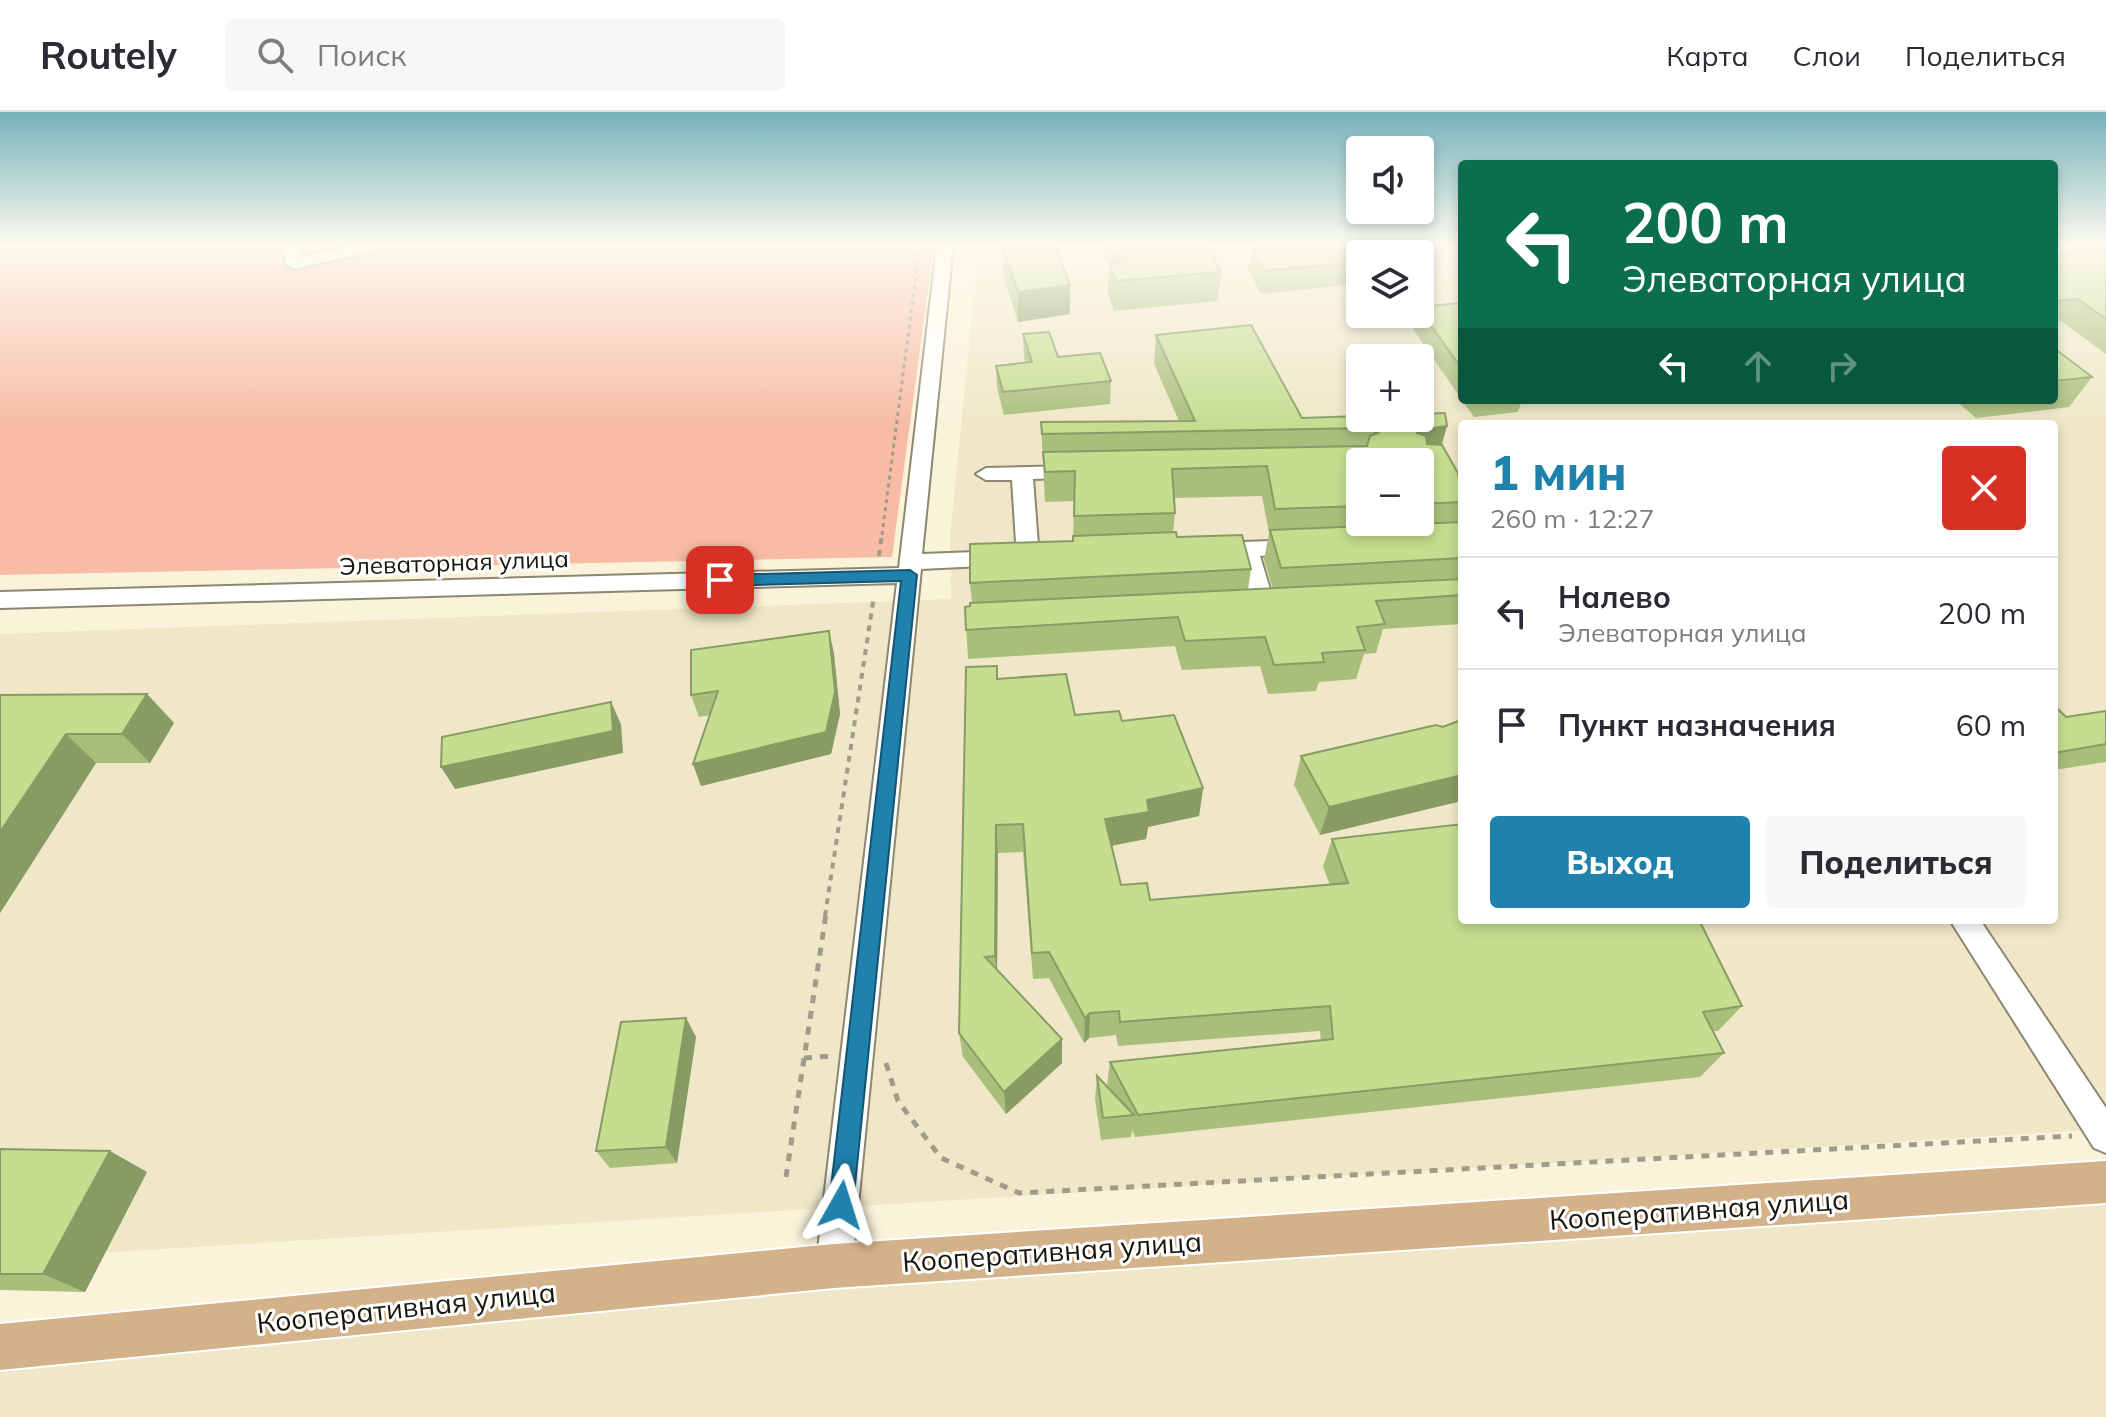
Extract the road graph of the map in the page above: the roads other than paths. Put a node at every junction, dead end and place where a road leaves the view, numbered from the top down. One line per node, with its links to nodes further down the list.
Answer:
1 (938, 306): 8 (street)
2 (1099, 472): 3 (street)
3 (1022, 473): 4 (street); 8 (street, Элеваторная улица)
4 (986, 474)
5 (1324, 546): 6 (street)
6 (1247, 549): 7 (street); 11 (street)
7 (1185, 551)
8 (910, 569): 9 (street, Элеваторная улица); 16 (street)
9 (0, 600)
10 (1294, 607): 11 (street)
11 (1264, 609): 12 (street)
12 (1232, 610)
13 (1967, 924): 14 (street)
14 (2105, 1135)
15 (2106, 1182): 16 (main road, Кооперативная улица)
16 (834, 1266): 17 (main road, Кооперативная улица)
17 (0, 1347)

